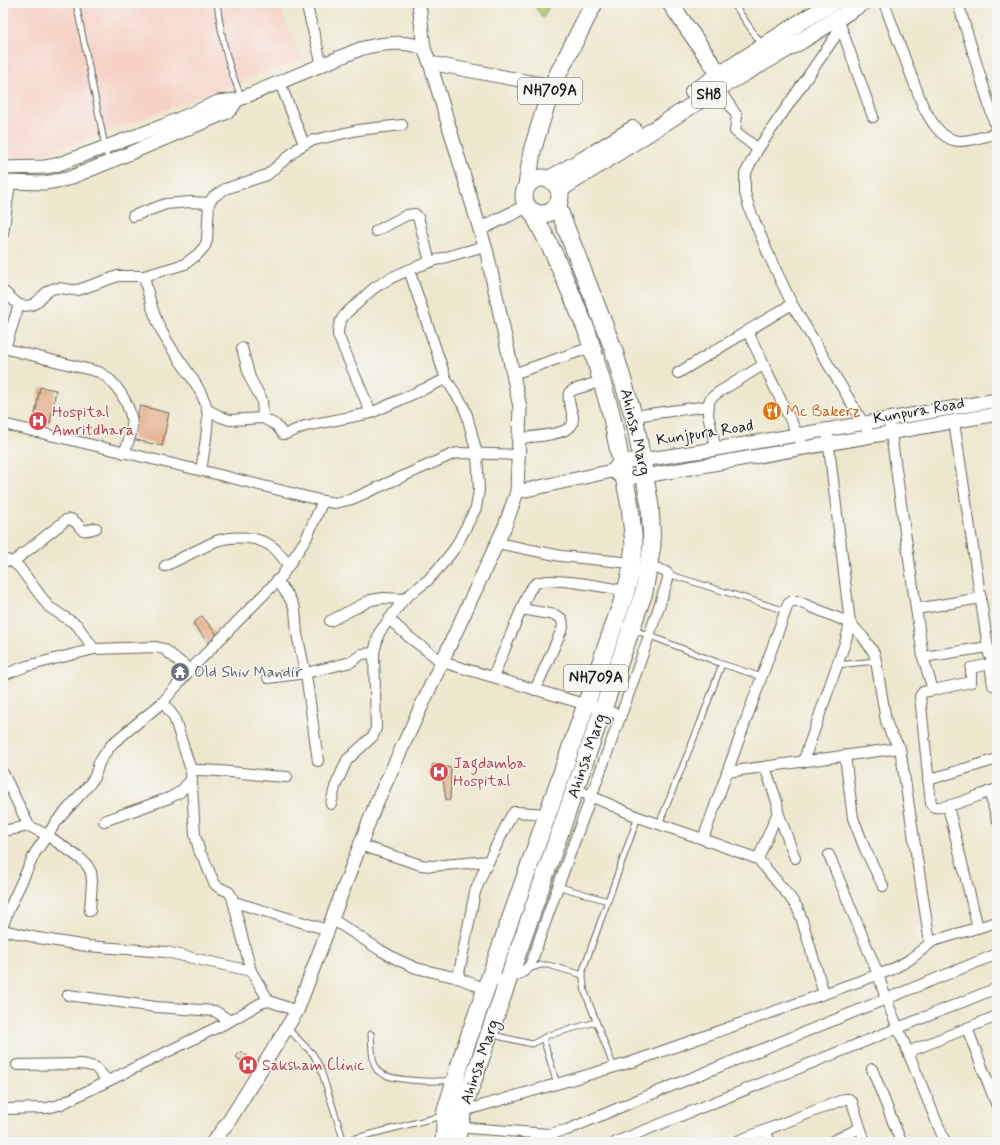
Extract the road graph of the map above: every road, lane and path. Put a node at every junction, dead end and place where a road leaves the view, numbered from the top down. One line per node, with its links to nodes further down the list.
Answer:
1 (76, 3): 25 (lane)
2 (217, 3): 20 (lane)
3 (306, 3): 16 (street)
4 (419, 3): 14 (street)
5 (594, 3): 19 (highway, NH709A)
6 (602, 3): 19 (highway, NH709A)
7 (670, 3): 18 (main road)
8 (733, 3): 13 (lane)
9 (862, 3): 12 (main road, SH8)
10 (884, 3): 23 (street)
11 (958, 3): 23 (street)
12 (836, 13): 13 (main road, SH8); 18 (main road, SH8); 21 (street); 26 (street)
13 (763, 46): 18 (main road, SH8)
14 (424, 49): 15 (street); 16 (street)
15 (430, 63): 19 (street); 34 (street)
16 (322, 65): 17 (street)
17 (280, 82): 20 (street); 24 (street)
18 (720, 82): 26 (street); 30 (main road, SH8)
19 (556, 87): 30 (highway, NH709A)
20 (239, 99): 25 (street); 27 (street)
21 (873, 117)
22 (402, 125): 24 (street)
23 (997, 132)
24 (304, 144): 31 (street)
25 (106, 148): 27 (lane); 28 (street)
26 (758, 149): 42 (street)
27 (109, 162): 29 (street)
28 (3, 168)
29 (7, 182): 36 (street)
30 (546, 188): 32 (highway, NH709A); 32 (highway); 58 (highway, Ahinsa Marg / NH709A)
31 (209, 203): 33 (street); 40 (street)
32 (530, 209): 34 (street); 45 (highway, Ahinsa Marg / NH709A)
33 (133, 216)
34 (480, 229): 37 (street)
35 (376, 231): 38 (street)
36 (3, 234)
37 (485, 246): 38 (street); 50 (street)
38 (430, 262): 39 (street)
39 (409, 270): 51 (street); 56 (street)
40 (144, 276): 43 (street); 55 (street)
41 (3, 291): 43 (street)
42 (792, 304): 44 (street); 62 (street)
43 (19, 306): 46 (street)
44 (748, 332): 48 (street); 49 (street)
45 (592, 347): 50 (street); 52 (highway, Ahinsa Marg / NH709A)
46 (4, 348): 72 (street)
47 (242, 348): 59 (street)
48 (763, 365): 54 (street); 66 (street)
49 (678, 373)
50 (513, 374): 68 (street)
51 (446, 379): 56 (street); 73 (street)
52 (602, 381): 68 (street); 76 (highway, Ahinsa Marg / NH709A)
53 (997, 400): 60 (street, Kunjpura Road)
54 (708, 406): 58 (street); 71 (street)
55 (208, 410): 59 (street); 77 (street)
56 (371, 413): 59 (street)
57 (997, 414): 61 (street, Kunpura Road)
58 (634, 416): 75 (highway, Ahinsa Marg / NH709A)
59 (263, 418)
60 (889, 419): 62 (street, Kunjpura Road); 65 (street)
61 (954, 422): 65 (street, Kunpura Road); 90 (street)
62 (864, 423): 64 (street, Kunjpura Road); 67 (street)
63 (3, 424): 72 (street)
64 (827, 430): 66 (street, Kunjpura Road); 69 (street)
65 (891, 433): 67 (street, Kunpura Road); 93 (street)
66 (797, 435): 70 (street); 71 (street, Kunjpura Road)
67 (871, 437): 69 (street, Kunpura Road)
68 (519, 438): 74 (street)
69 (829, 444): 70 (street, Kunpura Road); 98 (street)
70 (804, 448): 75 (street, Kunpura Road)
71 (716, 449): 75 (street, Kunjpura Road)
72 (124, 453): 77 (street)
73 (477, 454): 74 (street); 79 (street); 91 (street)
74 (519, 456): 78 (street)
75 (643, 468): 76 (street, Kunpura Road); 85 (highway, Ahinsa Marg / NH709A)
76 (619, 470): 78 (street, Kunpura Road); 83 (highway, Ahinsa Marg / NH709A)
77 (201, 471): 79 (street)
78 (517, 492): 81 (street)
79 (323, 501): 84 (street)
80 (96, 528): 82 (street)
81 (497, 543): 83 (street); 107 (street)
82 (8, 560): 102 (street)
83 (632, 563): 89 (highway, Ahinsa Marg / NH709A)
84 (289, 565): 86 (street); 88 (street)
85 (649, 565): 87 (street); 99 (highway, Ahinsa Marg / NH709A)
86 (165, 566)
87 (668, 574): 94 (lane); 100 (street)
88 (277, 580): 110 (street); 111 (street)
89 (626, 591): 92 (street); 97 (highway, Ahinsa Marg / NH709A)
90 (981, 598): 93 (street); 101 (street)
91 (404, 599): 95 (street); 96 (street)
92 (522, 609): 113 (street); 117 (street)
93 (916, 609): 104 (street)
94 (786, 611): 98 (street); 114 (street)
95 (389, 619): 103 (street); 107 (street)
96 (330, 621)
97 (614, 623): 99 (lane); 120 (highway, Ahinsa Marg / NH709A)
98 (850, 623): 105 (street); 109 (street)
99 (631, 628): 100 (lane); 121 (highway, Ahinsa Marg / NH709A)
100 (650, 636): 108 (lane); 122 (street)
101 (988, 647): 104 (street); 106 (street)
102 (94, 649): 110 (street); 112 (street)
103 (374, 653): 111 (street); 137 (street)
104 (923, 657): 118 (street)
105 (876, 661): 109 (lane); 123 (street)
106 (993, 661): 116 (street); 118 (street)
107 (442, 662): 113 (street); 149 (street)
108 (722, 664): 114 (lane); 144 (lane)
109 (837, 665): 127 (street)
110 (190, 670): 119 (street)
111 (306, 673): 115 (street); 126 (street)
112 (3, 675)
113 (493, 677): 117 (street)
114 (762, 677): 129 (street)
115 (268, 678)
116 (997, 685)
117 (535, 690): 120 (street)
118 (933, 690): 133 (street)
119 (163, 702): 131 (street); 147 (street)
120 (586, 705): 121 (street); 140 (highway, Ahinsa Marg / NH709A)
121 (603, 710): 122 (street); 134 (highway, Ahinsa Marg / NH709A)
122 (621, 715): 136 (street)
123 (900, 748): 124 (street); 164 (street)
124 (845, 756): 127 (street); 155 (street)
125 (997, 759): 133 (street)
126 (318, 761)
127 (803, 762): 128 (street)
128 (765, 767): 129 (street); 139 (street)
129 (727, 772): 148 (street)
130 (3, 773): 145 (street)
131 (192, 775): 132 (street); 143 (street); 157 (street)
132 (287, 777)
133 (928, 780): 138 (street)
134 (575, 789): 136 (street); 170 (highway, Ahinsa Marg / NH709A)
135 (993, 790): 138 (street); 142 (street)
136 (591, 797): 141 (street); 154 (street)
137 (331, 804)
138 (948, 806): 162 (street)
139 (778, 812): 151 (street); 152 (street)
140 (548, 814): 153 (street); 172 (highway, Ahinsa Marg / NH709A)
141 (638, 817): 144 (street); 156 (lane)
142 (997, 818)
143 (104, 821)
144 (659, 824): 148 (street)
145 (29, 826): 146 (street); 147 (street)
146 (3, 831)
147 (47, 835): 158 (street); 161 (street)
148 (703, 839): 152 (street)
149 (360, 845): 153 (street); 160 (street)
150 (829, 855): 168 (street)
151 (795, 858)
152 (758, 859): 174 (street)
153 (489, 861): 171 (street)
154 (557, 886): 156 (lane); 166 (street)
155 (883, 886)
156 (608, 901): 169 (lane)
157 (234, 902): 160 (street); 167 (street)
158 (90, 911)
159 (997, 922): 162 (street)
160 (330, 924): 171 (street); 178 (street)
161 (3, 925)
162 (978, 928): 164 (street)
163 (3, 930): 167 (street)
164 (930, 943): 168 (street)
165 (997, 954): 176 (street)
166 (527, 970): 169 (lane); 170 (street)
167 (251, 971): 177 (street)
168 (878, 974): 174 (street); 176 (street)
169 (583, 975): 181 (lane)
170 (510, 977): 172 (street); 186 (highway, Ahinsa Marg / NH709A)
171 (458, 978): 172 (street)
172 (488, 985): 192 (highway, Ahinsa Marg / NH709A)
173 (997, 988): 183 (street)
174 (824, 994): 190 (street)
175 (68, 995): 180 (street)
176 (886, 999): 183 (street); 197 (street)
177 (269, 1001): 178 (street); 180 (street)
178 (297, 1011): 182 (street)
179 (997, 1016): 184 (street)
180 (230, 1021): 193 (street)
181 (596, 1022): 187 (lane); 190 (lane)
182 (287, 1028): 200 (street); 201 (lane)
183 (898, 1028): 188 (street); 202 (street)
184 (967, 1028): 188 (street); 195 (street)
185 (371, 1034): 192 (lane)
186 (490, 1034): 187 (lane); 197 (highway, Ahinsa Marg / NH709A)
187 (543, 1038): 194 (lane)
188 (908, 1052): 208 (street)
189 (17, 1065): 193 (street)
190 (614, 1068): 194 (street)
191 (872, 1069): 207 (street)
192 (455, 1080): 197 (highway, Ahinsa Marg / NH709A)
193 (108, 1082): 196 (street)
194 (557, 1084): 197 (street)
195 (997, 1106)
196 (3, 1109)
197 (452, 1127): 201 (lane)
198 (860, 1128): 199 (street); 205 (street); 206 (street)
199 (765, 1131): 203 (street); 204 (street)
200 (213, 1142)
201 (344, 1142)
202 (616, 1142)
203 (735, 1142)
204 (770, 1142)
205 (831, 1142)
206 (865, 1142)
207 (901, 1142)
208 (944, 1142)

